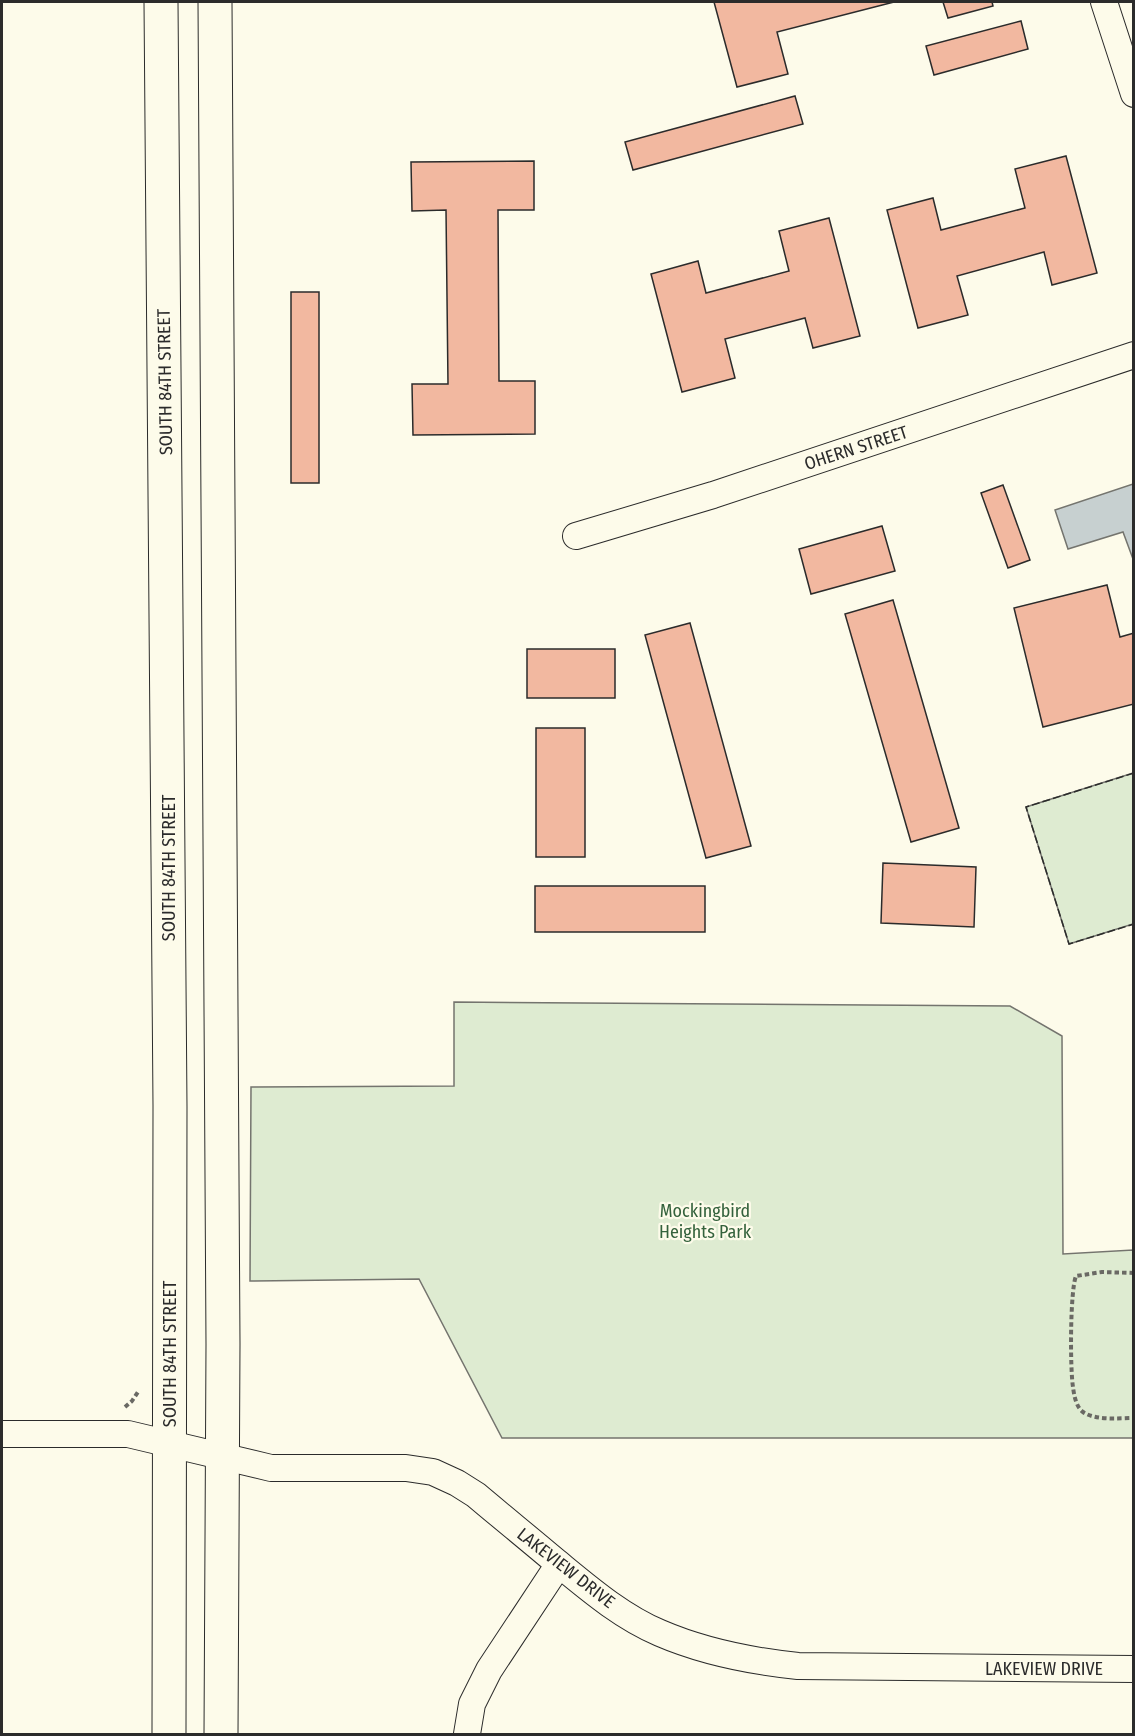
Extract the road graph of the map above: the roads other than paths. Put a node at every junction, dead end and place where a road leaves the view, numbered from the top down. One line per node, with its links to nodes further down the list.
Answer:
1 (161, 2): 9 (main road, SOUTH 84TH STREET)
2 (215, 2): 10 (main road)
3 (1104, 2): 4 (street)
4 (1126, 45): 5 (street)
5 (1134, 94)
6 (1134, 355): 7 (street, OHERN STREET)
7 (576, 536)
8 (2, 1434): 9 (street, LAKEVIEW DRIVE)
9 (170, 1445): 10 (street, LAKEVIEW DRIVE); 13 (main road, SOUTH 84TH STREET)
10 (222, 1457): 11 (street, LAKEVIEW DRIVE); 14 (main road)
11 (559, 1564): 12 (street, LAKEVIEW DRIVE); 15 (street)
12 (1134, 1669)
13 (169, 1734)
14 (221, 1734)
15 (467, 1734)

